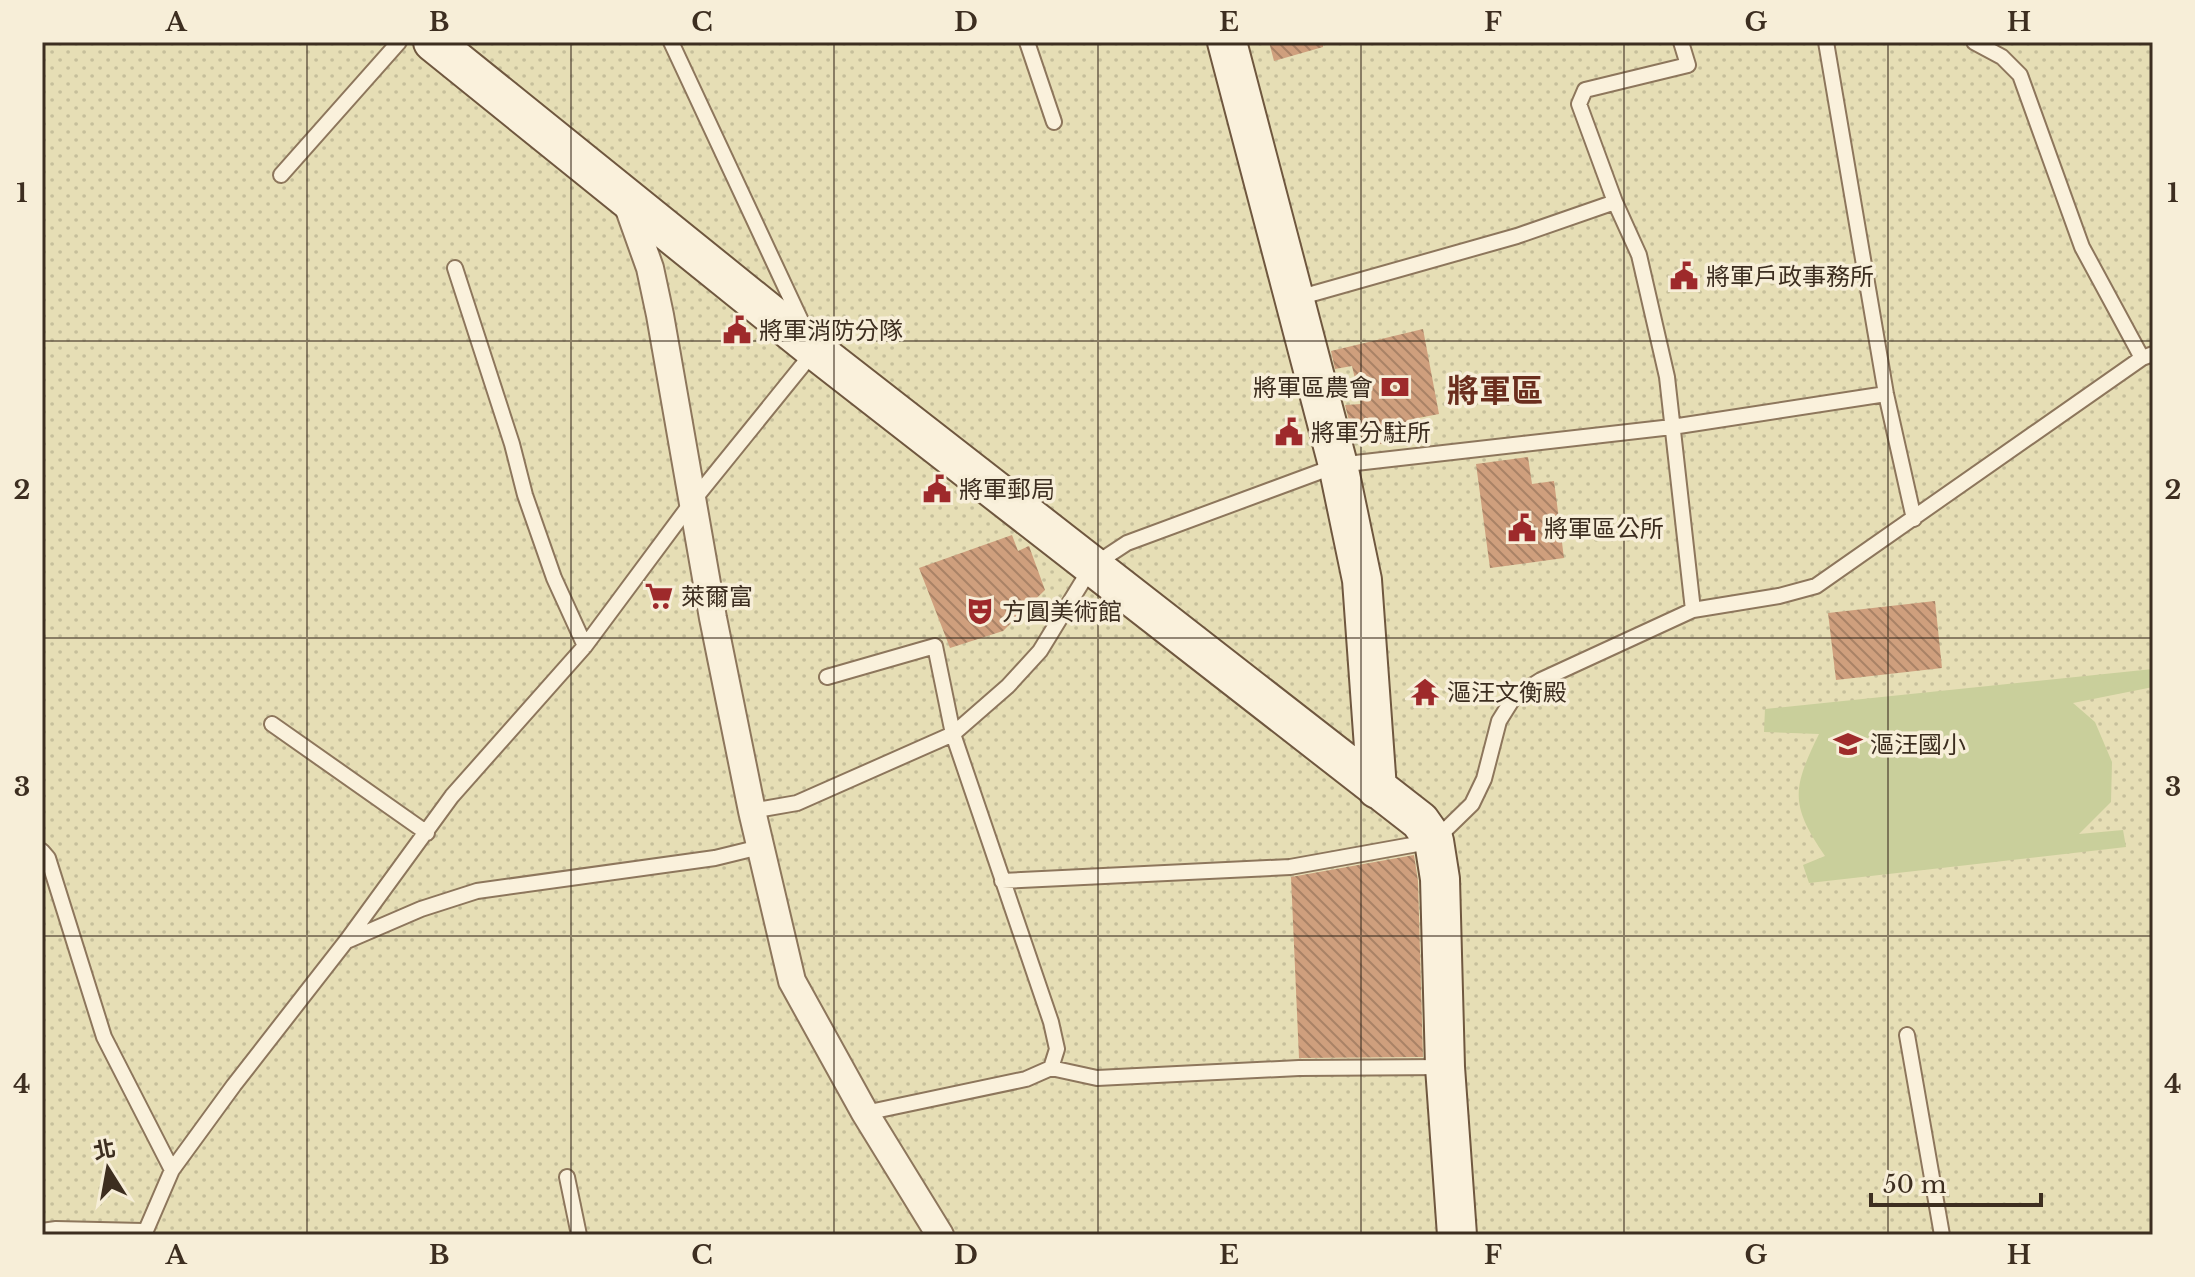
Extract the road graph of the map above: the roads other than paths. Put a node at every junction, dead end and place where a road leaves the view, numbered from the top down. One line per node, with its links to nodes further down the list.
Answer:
1 (399, 42): 10 (lane)
2 (433, 42): 11 (street)
3 (671, 42): 15 (lane)
4 (1027, 42): 9 (lane)
5 (1227, 42): 14 (street)
6 (1681, 42): 12 (lane)
7 (1826, 42): 17 (lane)
8 (1974, 42): 16 (lane)
9 (1054, 122)
10 (281, 175)
11 (625, 198): 15 (street); 20 (street)
12 (1615, 202): 14 (lane); 18 (lane)
13 (455, 268): 24 (lane)
14 (1294, 299): 19 (street)
15 (815, 350): 20 (lane); 22 (street)
16 (2148, 356): 21 (lane)
17 (1886, 394): 18 (lane); 21 (lane)
18 (1672, 427): 19 (lane); 23 (lane)
19 (1338, 465): 22 (lane); 28 (street)
20 (692, 502): 24 (lane); 29 (street)
21 (1914, 519): 23 (lane)
22 (1092, 566): 27 (lane); 28 (street)
23 (1693, 610): 31 (lane)
24 (585, 646): 30 (lane)
25 (827, 677): 27 (lane)
26 (272, 724): 30 (lane)
27 (953, 734): 29 (lane); 34 (lane)
28 (1377, 789): 31 (street)
29 (752, 811): 32 (street)
30 (427, 833): 35 (lane)
31 (1434, 841): 34 (lane); 37 (street)
32 (760, 847): 35 (lane); 39 (street)
33 (42, 851): 40 (lane)
34 (1002, 881): 38 (lane)
35 (347, 940): 40 (lane)
36 (1907, 1035): 47 (lane)
37 (1445, 1067): 38 (lane); 46 (street)
38 (1051, 1068): 39 (lane)
39 (865, 1113): 45 (street)
40 (172, 1170): 43 (lane)
41 (567, 1177): 44 (lane)
42 (42, 1231): 43 (lane)
43 (143, 1233)
44 (579, 1235)
45 (940, 1235)
46 (1457, 1235)
47 (1942, 1235)

